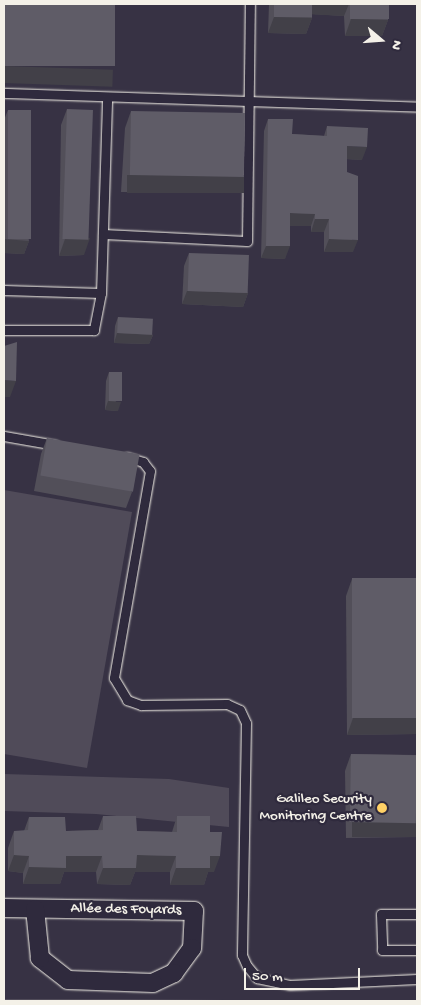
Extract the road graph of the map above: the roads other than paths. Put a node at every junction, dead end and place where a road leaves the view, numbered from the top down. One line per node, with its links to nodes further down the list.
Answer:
1 (250, 4): 4 (lane)
2 (4, 93): 3 (lane)
3 (107, 97): 4 (lane); 6 (lane)
4 (248, 99): 5 (lane); 6 (lane)
5 (417, 107)
6 (103, 234): 8 (lane)
7 (4, 290): 8 (lane)
8 (101, 293): 9 (lane)
9 (4, 330)
10 (4, 436): 11 (lane)
11 (68, 447)
12 (115, 455): 17 (lane)
13 (4, 908): 14 (street, Allée des Foyards)
14 (35, 909): 14 (street, Allée des Foyards)
15 (417, 914): 16 (lane)
16 (417, 950)
17 (417, 979)

